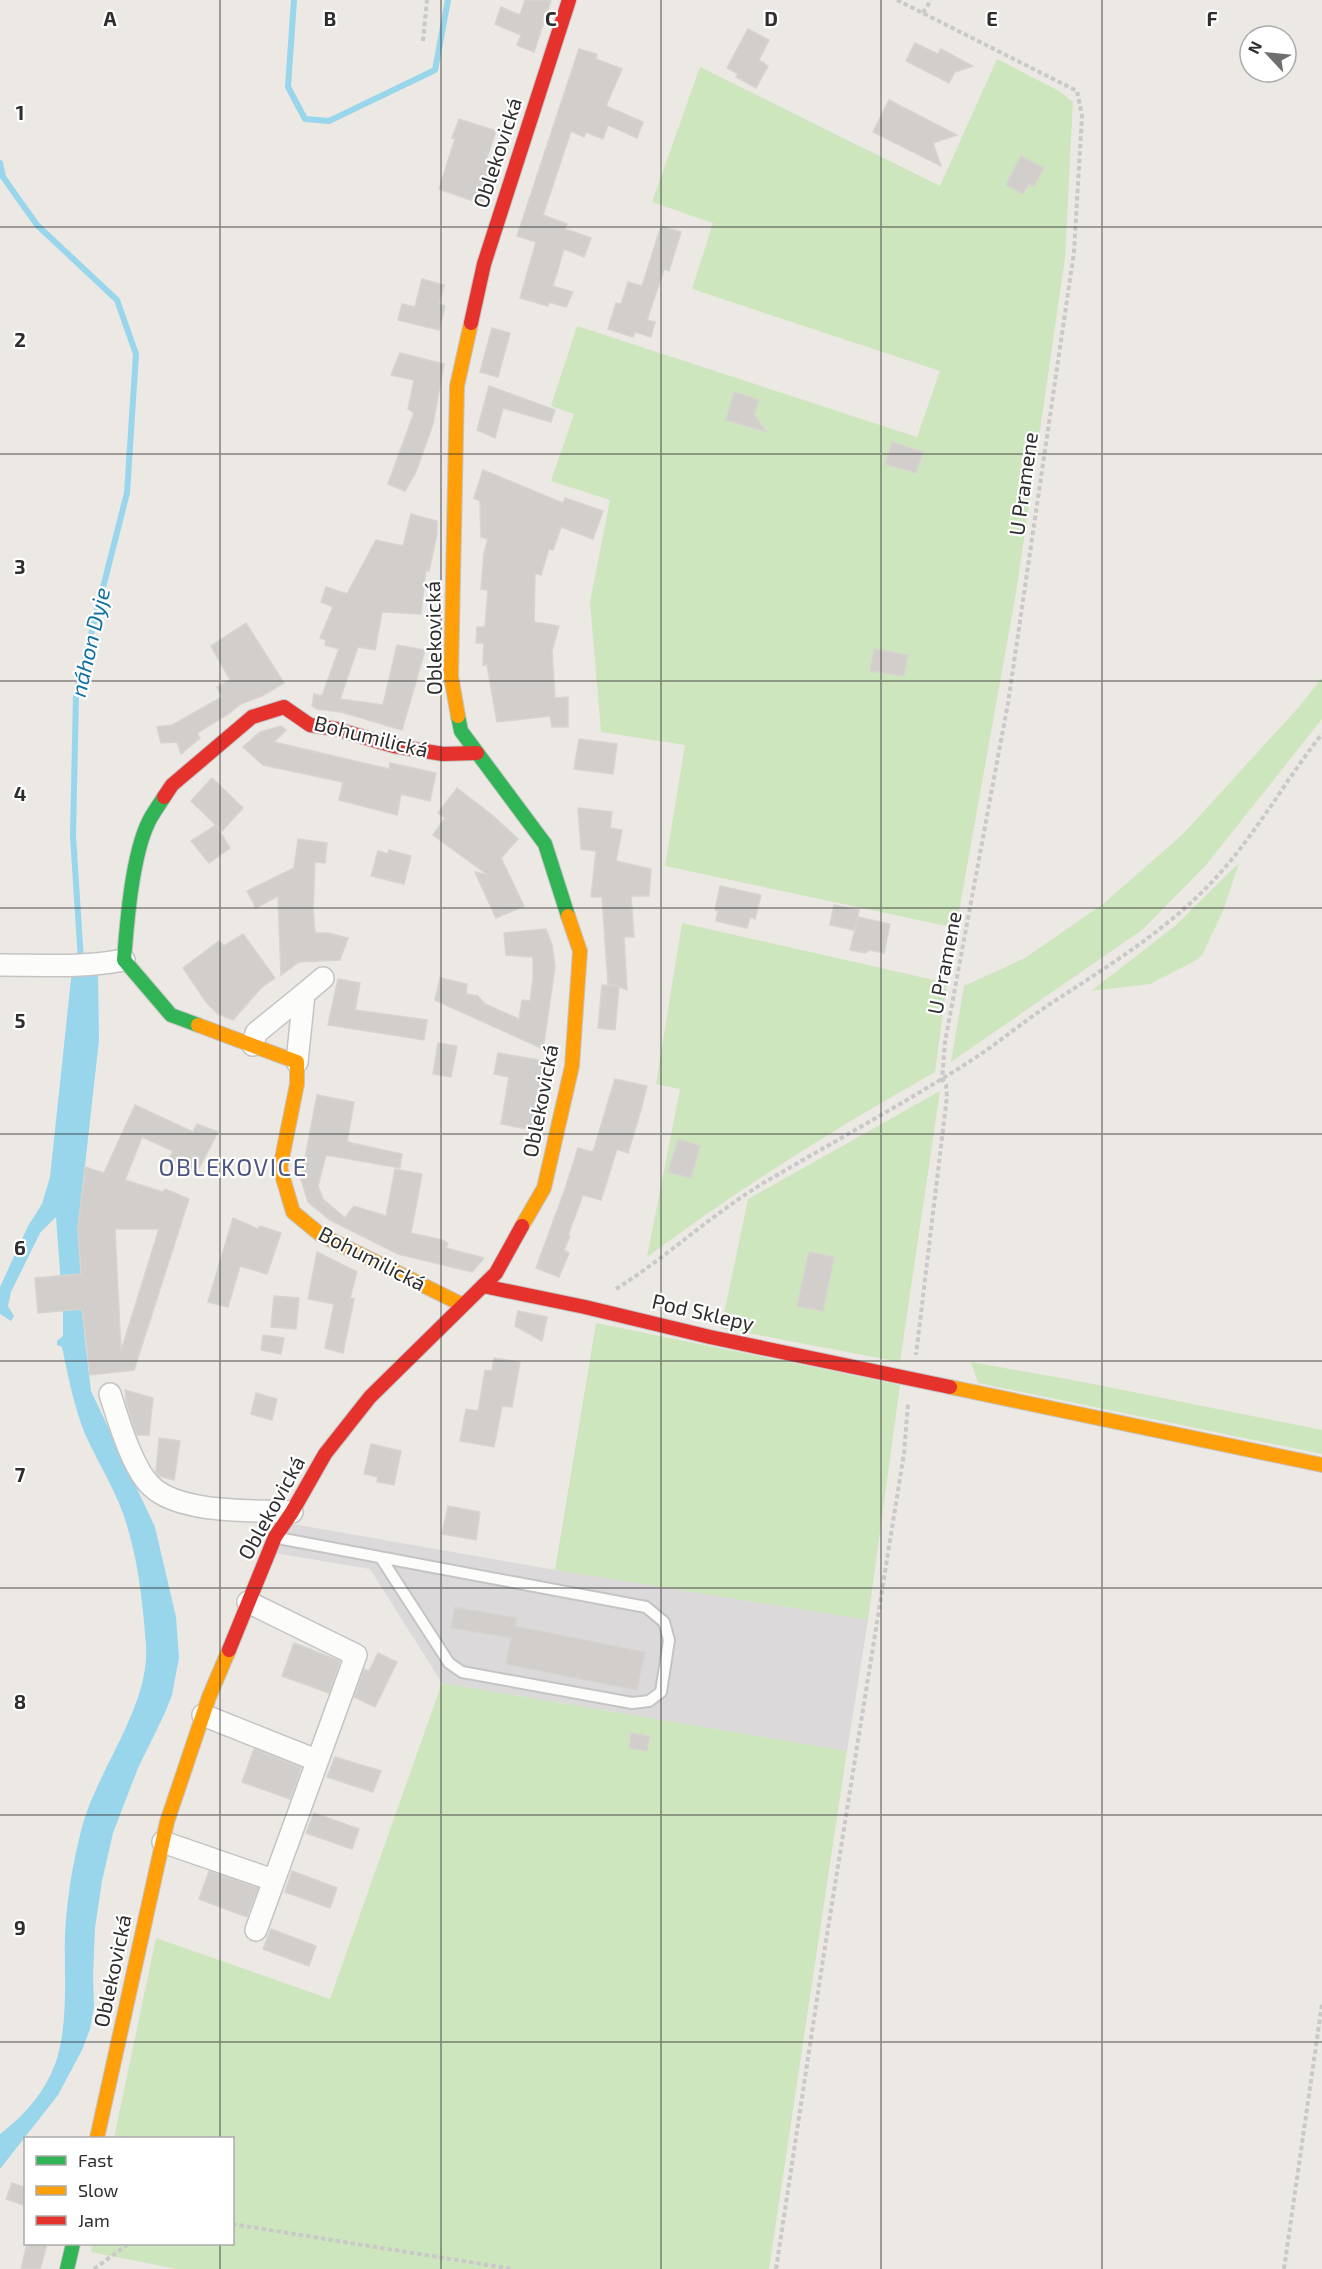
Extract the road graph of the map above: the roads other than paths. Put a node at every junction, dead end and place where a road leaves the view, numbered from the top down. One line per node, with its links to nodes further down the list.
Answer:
1 (569, 0): 2 (street, Oblekovická)
2 (477, 753): 3 (street, Bohumilická); 9 (street, Oblekovická)
3 (124, 960): 4 (street); 7 (street)
4 (0, 965)
5 (323, 978): 6 (street)
6 (304, 994): 7 (street); 8 (street, Bohumilická)
7 (253, 1045): 8 (street)
8 (297, 1062): 10 (street, Bohumilická)
9 (483, 1286): 10 (street, Oblekovická); 12 (street, Pod Sklepy)
10 (463, 1305): 13 (street, Oblekovická)
11 (110, 1394): 13 (street)
12 (1322, 1465)
13 (292, 1512): 14 (street, Oblekovická)
14 (275, 1537): 15 (lane); 16 (street, Oblekovická)
15 (381, 1558): 15 (lane)
16 (248, 1602): 17 (street, Oblekovická); 18 (street)
17 (203, 1715): 18 (street); 19 (street, Oblekovická)
18 (316, 1760): 20 (street)
19 (163, 1842): 20 (street); 22 (street, Oblekovická)
20 (273, 1880): 21 (street)
21 (256, 1930)
22 (97, 2137)
23 (73, 2245): 24 (street)
24 (67, 2269)

